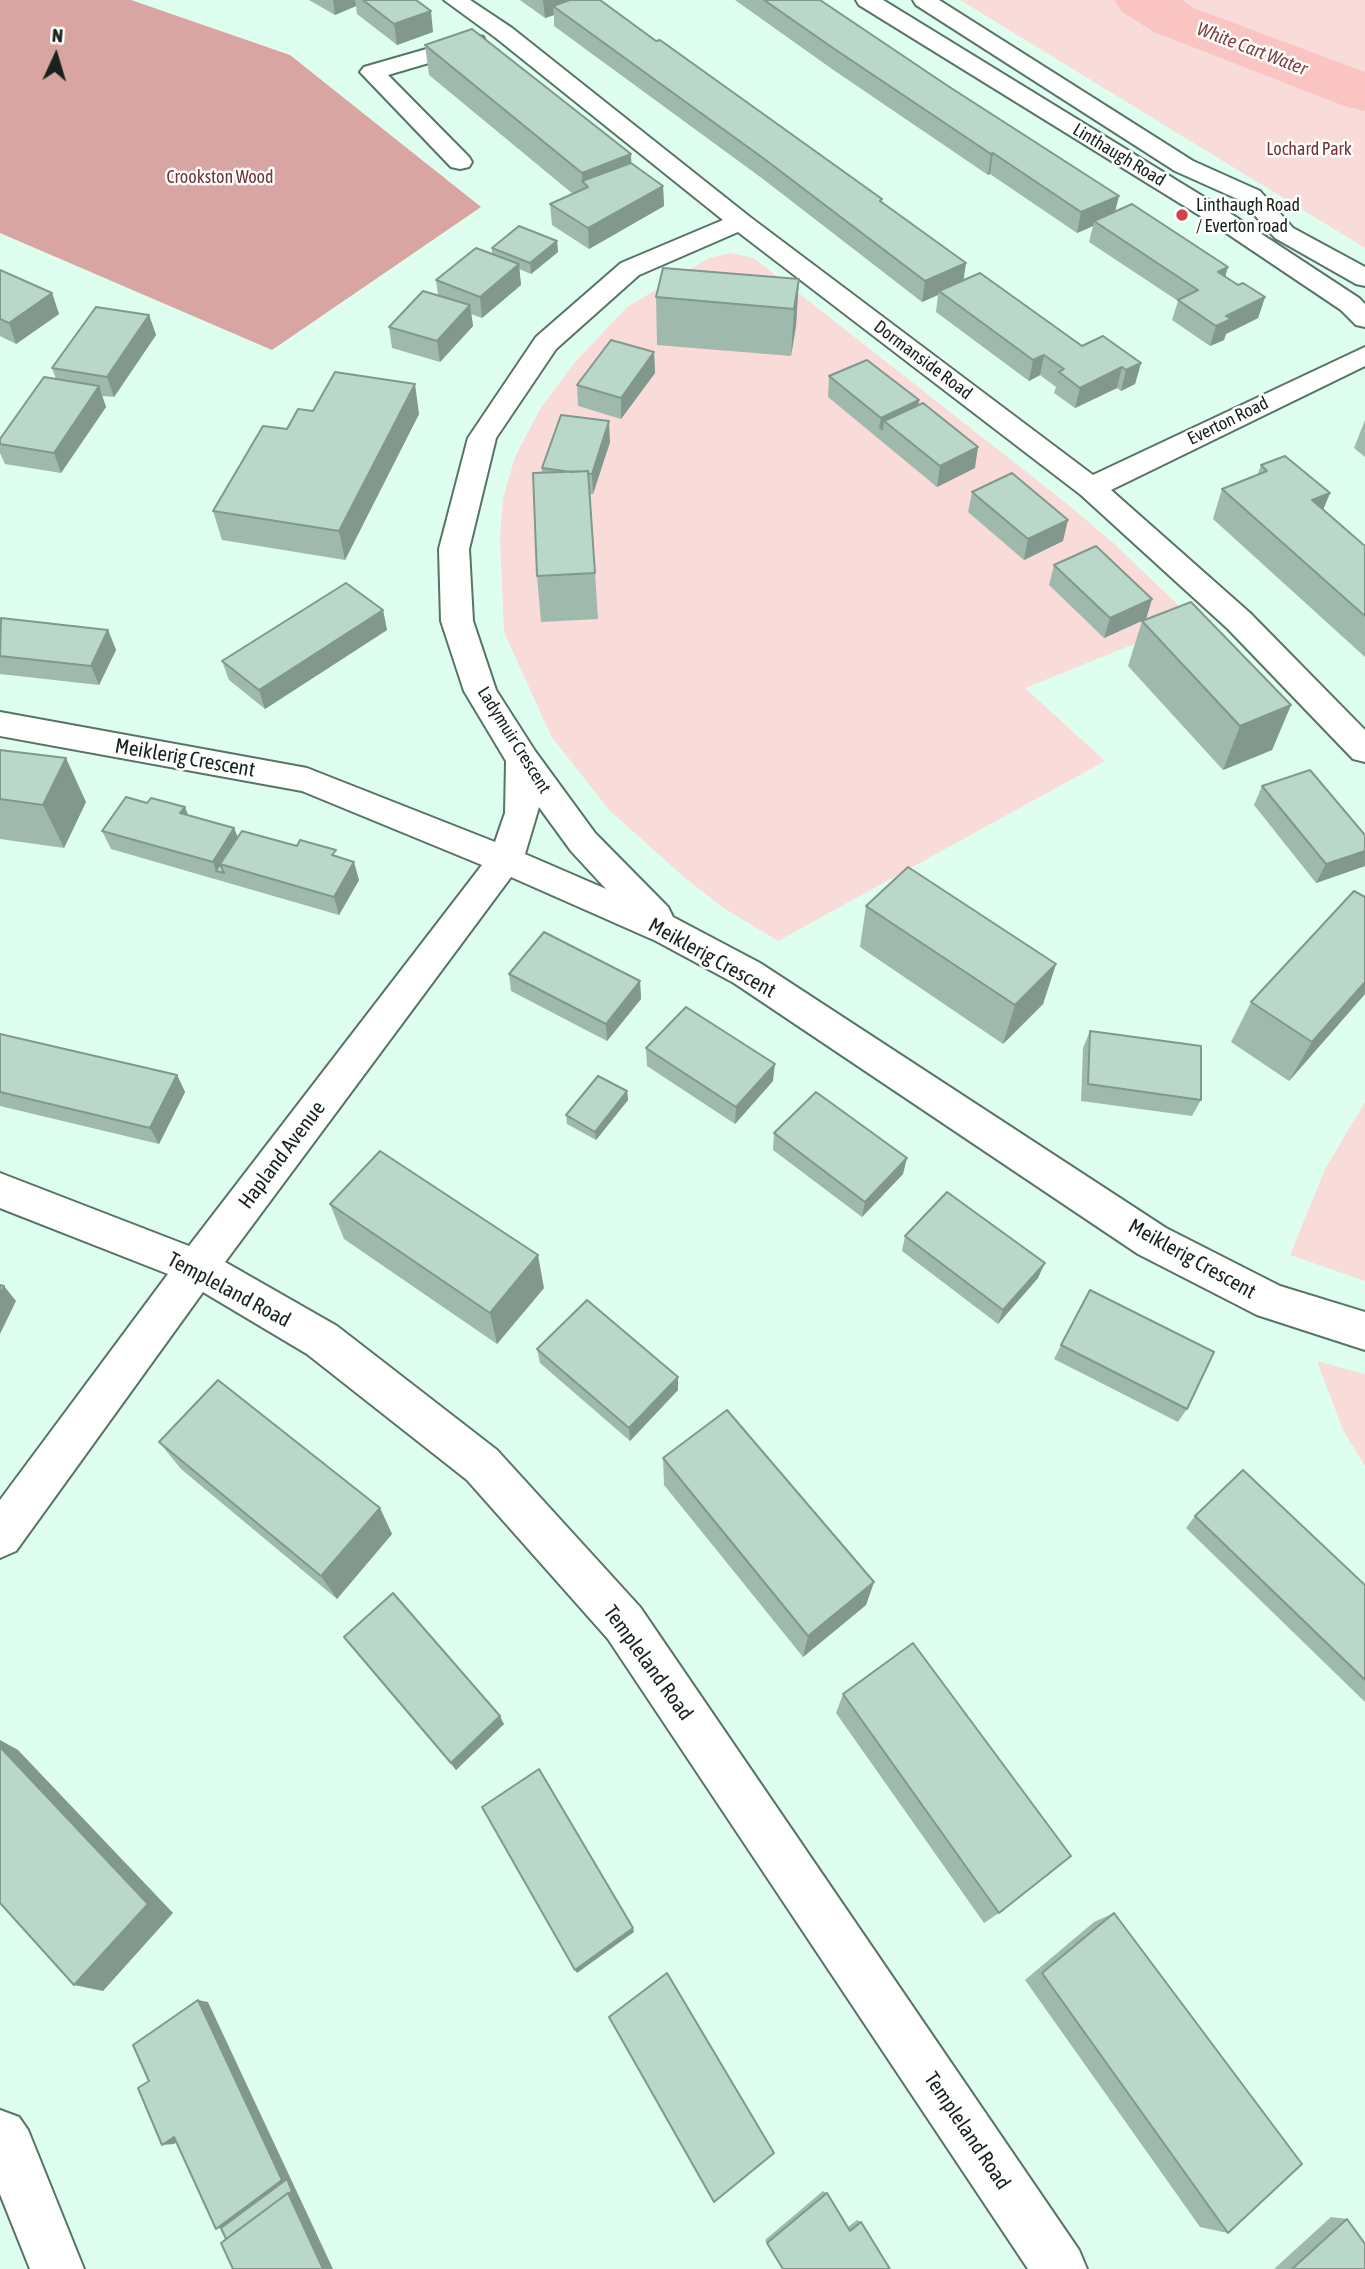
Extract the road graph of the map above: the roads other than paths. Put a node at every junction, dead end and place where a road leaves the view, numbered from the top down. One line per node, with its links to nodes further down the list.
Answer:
1 (455, 0): 4 (street, Dormanside Road)
2 (867, 0): 8 (street, Linthaugh Road)
3 (923, 0): 7 (street, Linthaugh Road)
4 (504, 33): 5 (street); 6 (street, Dormanside Road)
5 (460, 162)
6 (741, 222): 10 (street, Dormanside Road); 13 (street, Ladymuir Crescent)
7 (1365, 278)
8 (1365, 319)
9 (1365, 355): 10 (street, Everton Road)
10 (1091, 488): 12 (street, Dormanside Road)
11 (0, 724): 14 (street, Meiklerig Crescent)
12 (1365, 750)
13 (523, 760): 14 (street, Hapland Avenue); 15 (street, Ladymuir Crescent)
14 (505, 860): 15 (street, Meiklerig Crescent); 17 (street, Hapland Avenue)
15 (669, 931): 18 (street, Meiklerig Crescent)
16 (0, 1191): 17 (street, Templeland Road)
17 (197, 1267): 19 (street, Hapland Avenue); 22 (street, Templeland Road)
18 (1365, 1331)
19 (0, 1536)
20 (0, 2136): 21 (street)
21 (57, 2269)
22 (1060, 2269)

